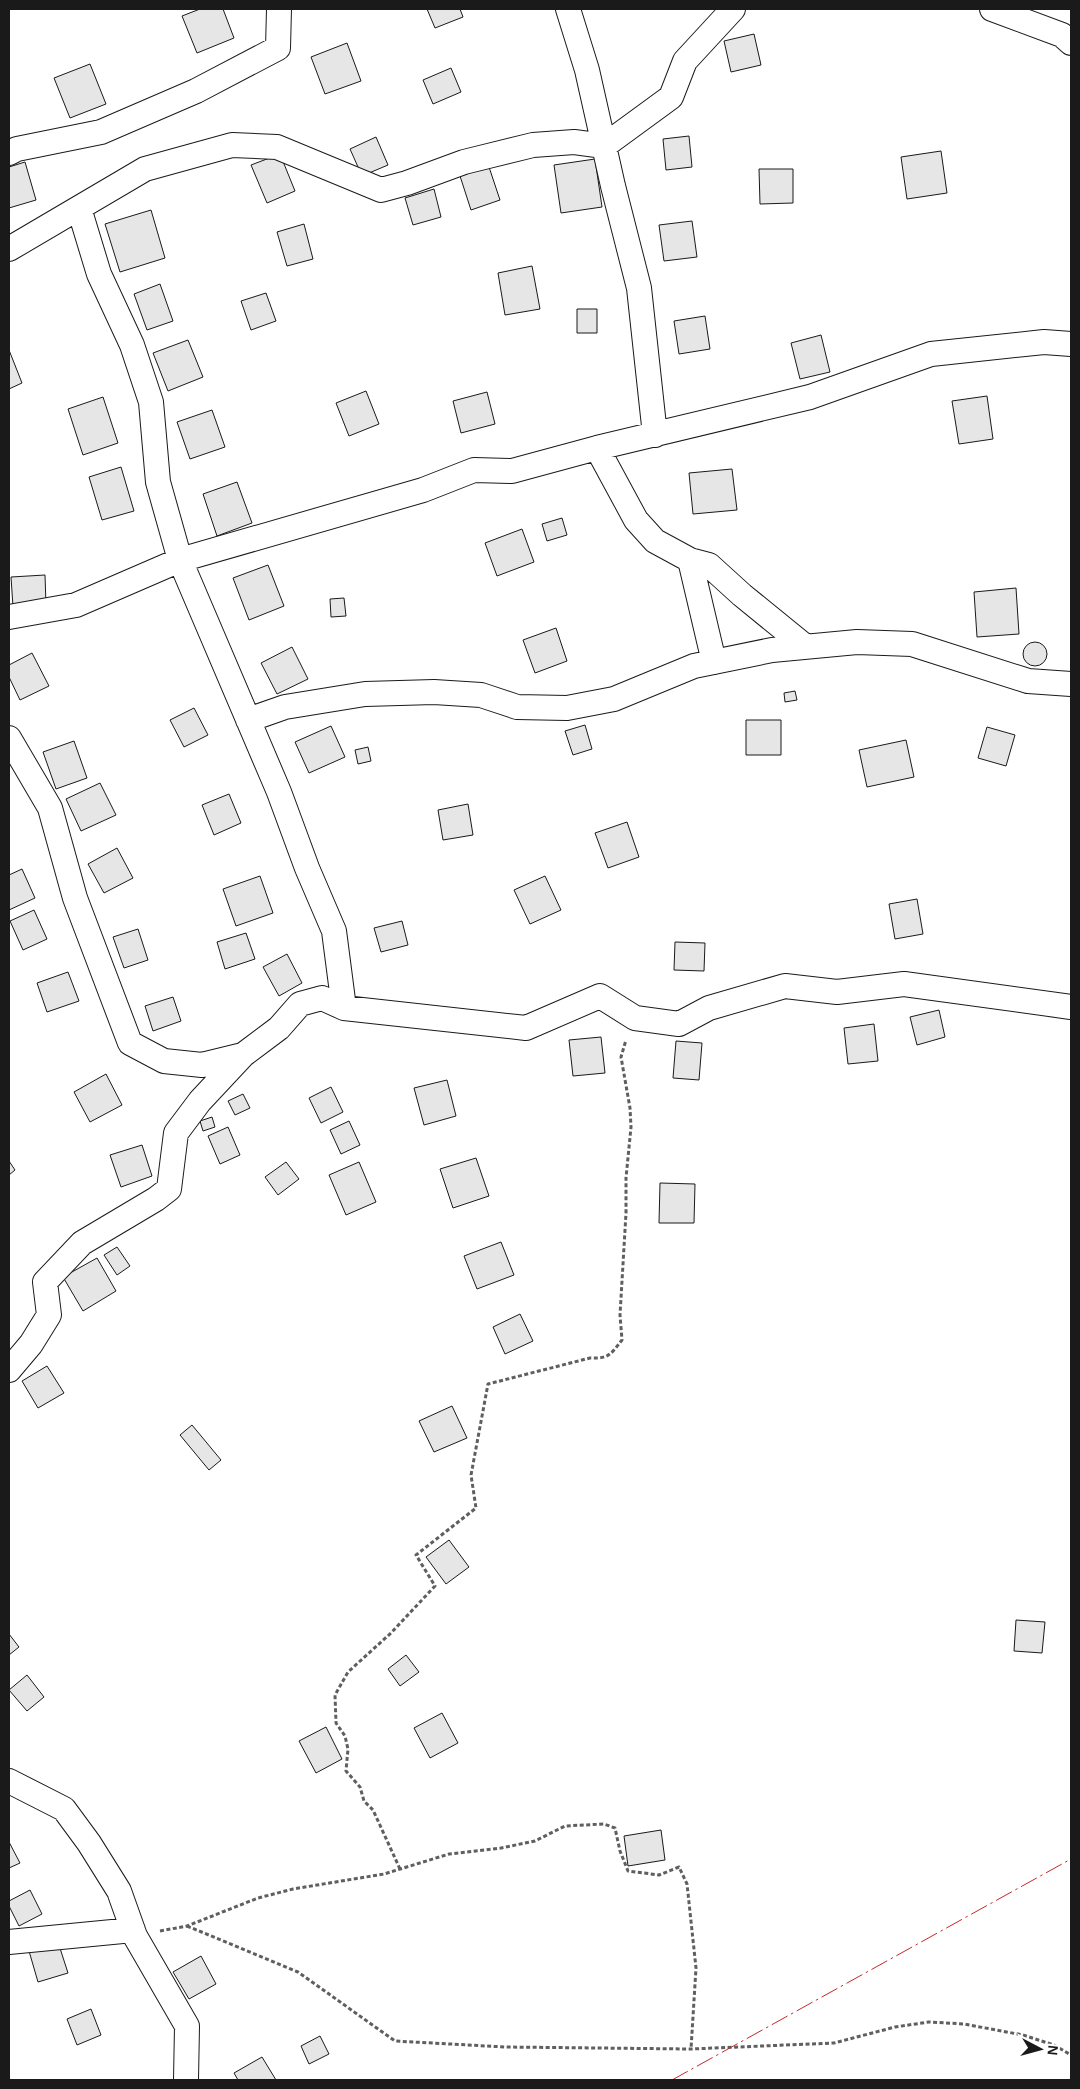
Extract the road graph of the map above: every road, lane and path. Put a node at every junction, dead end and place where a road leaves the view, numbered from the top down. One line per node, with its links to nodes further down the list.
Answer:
1 (279, 9): 7 (street)
2 (568, 9): 6 (street)
3 (733, 9): 6 (street)
4 (992, 9): 5 (street)
5 (1071, 42)
6 (604, 146): 8 (street); 11 (street)
7 (9, 153)
8 (79, 208): 9 (street); 13 (street)
9 (9, 249)
10 (1071, 344): 11 (street)
11 (655, 436): 12 (street)
12 (597, 448): 13 (street); 14 (street)
13 (180, 560): 15 (street); 19 (street)
14 (690, 560): 16 (street); 17 (street)
15 (9, 617)
16 (806, 646): 17 (street); 18 (street)
17 (714, 662): 19 (street)
18 (1071, 684)
19 (248, 720): 22 (street)
20 (9, 738): 24 (street)
21 (1071, 1007): 23 (street)
22 (344, 1008): 23 (street); 24 (street)
23 (635, 1018): 27 (path)
24 (242, 1055): 25 (street)
25 (9, 1370)
26 (9, 1781): 29 (street)
27 (400, 1869): 28 (path); 31 (path)
28 (188, 1926): 29 (path); 31 (path)
29 (134, 1933): 30 (street); 33 (street)
30 (9, 1942)
31 (692, 2049): 32 (path)
32 (1071, 2055)
33 (186, 2080)

